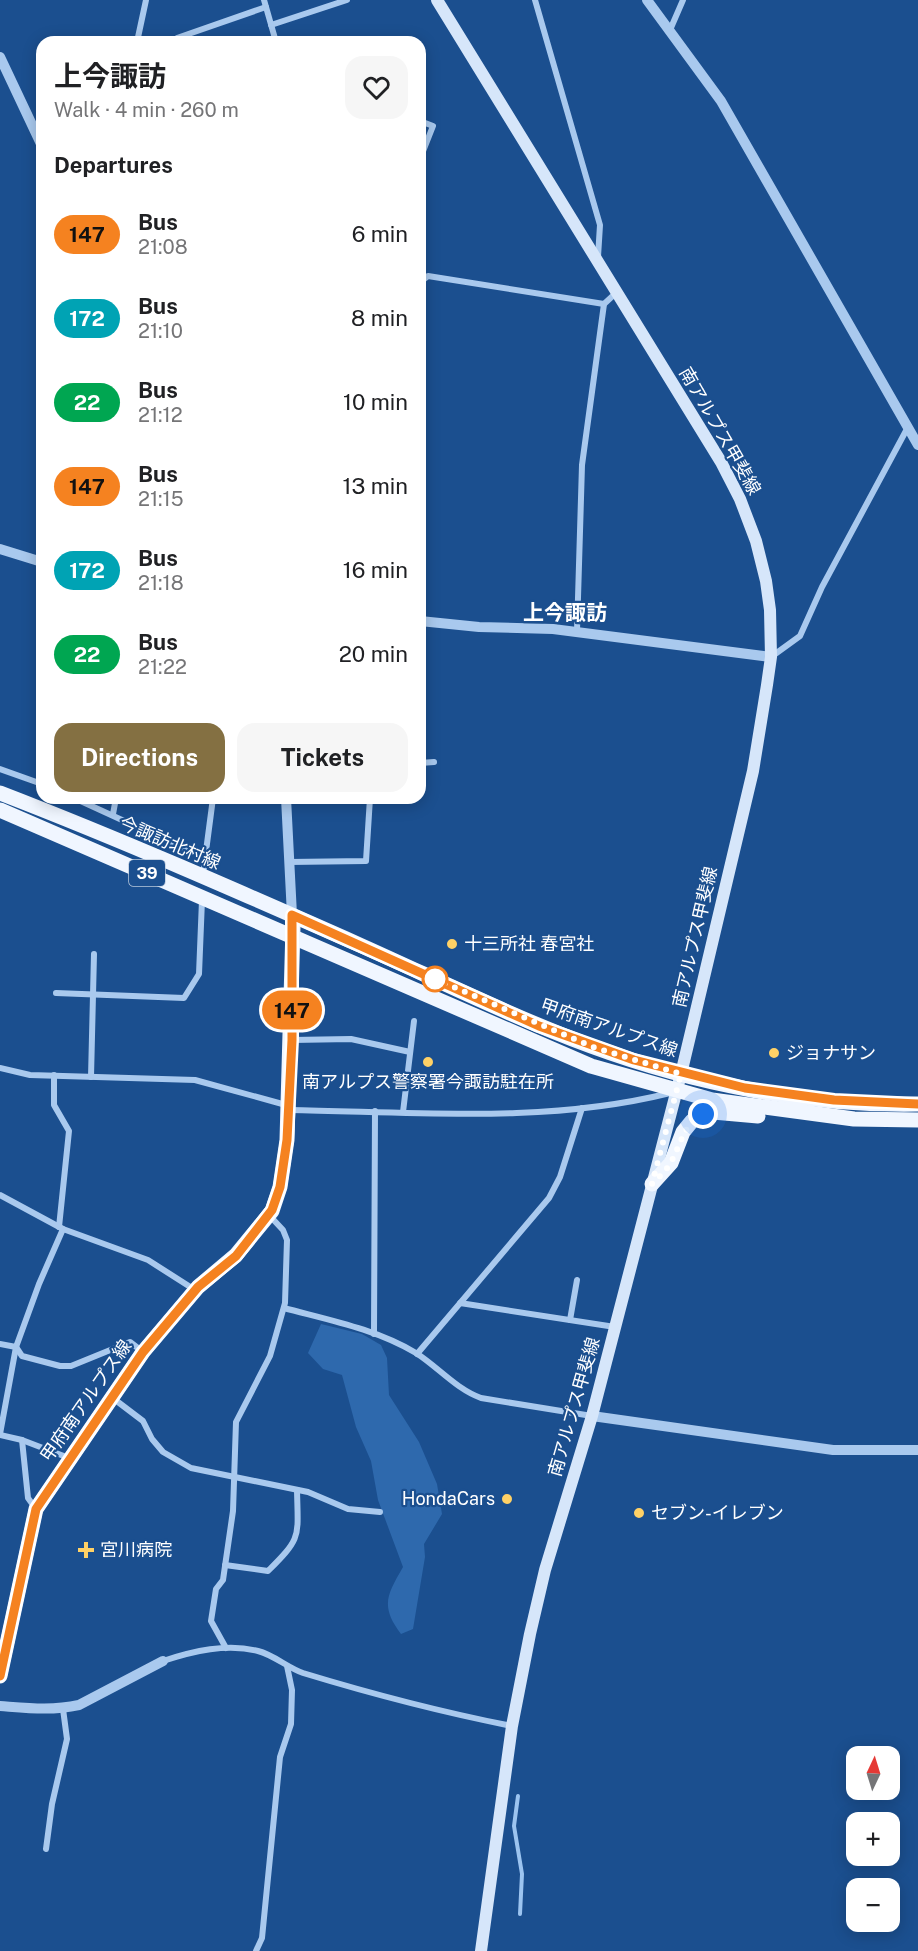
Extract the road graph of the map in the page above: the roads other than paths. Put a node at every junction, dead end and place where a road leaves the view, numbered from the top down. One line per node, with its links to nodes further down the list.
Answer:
1 (146, 0): 10 (street)
2 (347, 0): 8 (street)
3 (437, 0): 17 (main road, 南アルプス甲斐線)
4 (535, 0): 17 (street)
5 (647, 0): 9 (street)
6 (683, 0): 9 (street)
7 (265, 4): 8 (street); 11 (street)
8 (271, 25): 12 (street)
9 (670, 30): 21 (street)
10 (138, 36)
11 (182, 36)
12 (274, 36)
13 (0, 57): 15 (street)
14 (426, 123): 16 (street)
15 (36, 133)
16 (426, 144)
17 (597, 261): 19 (main road, 南アルプス甲斐線)
18 (426, 278): 20 (street)
19 (617, 292): 20 (street); 27 (main road, 南アルプス甲斐線)
20 (604, 304): 26 (street)
21 (908, 427): 22 (street); 27 (street)
22 (918, 445)
23 (0, 549): 24 (street)
24 (36, 560)
25 (426, 621): 26 (street)
26 (577, 631): 27 (street)
27 (771, 657): 53 (main road, 南アルプス甲斐線)
28 (434, 762): 29 (street)
29 (426, 763)
30 (0, 769): 31 (street)
31 (36, 782)
32 (0, 793): 42 (main road, 今諏訪北村線 / 39)
33 (89, 804): 39 (street)
34 (115, 804): 39 (street)
35 (214, 804): 40 (street)
36 (286, 804): 41 (street)
37 (370, 804): 41 (street)
38 (0, 810): 43 (main road, 今諏訪北村線 / 39)
39 (113, 814): 40 (street)
40 (205, 858): 42 (street)
41 (289, 862): 44 (street)
42 (202, 878): 44 (main road, 今諏訪北村線 / 39)
43 (202, 897): 45 (main road, 今諏訪北村線 / 39); 48 (street)
44 (292, 915): 45 (main road, 甲府南アルプス線); 53 (main road, 甲府南アルプス線)
45 (294, 936): 50 (main road, 甲府南アルプス線); 56 (main road)
46 (94, 954): 48 (street)
47 (56, 993): 48 (street)
48 (93, 995): 55 (street)
49 (414, 1021): 51 (street)
50 (292, 1040): 51 (street); 58 (main road, 甲府南アルプス線)
51 (410, 1052): 61 (street)
52 (0, 1068): 54 (street)
53 (681, 1074): 56 (main road, 南アルプス甲斐線); 57 (main road, 甲府南アルプス線)
54 (54, 1075): 55 (street); 67 (street)
55 (91, 1077): 58 (street)
56 (676, 1091): 59 (street); 62 (main road); 64 (main road, 南アルプス甲斐線)
57 (918, 1104)
58 (288, 1108): 60 (street); 66 (main road, 甲府南アルプス線)
59 (582, 1108): 61 (street); 70 (street)
60 (375, 1112): 61 (street); 74 (street)
61 (402, 1112)
62 (835, 1117): 63 (main road); 64 (main road)
63 (918, 1120)
64 (652, 1184): 73 (main road, 南アルプス甲斐線)
65 (0, 1195): 67 (street)
66 (269, 1215): 69 (main road, 甲府南アルプス線); 71 (street)
67 (61, 1228): 69 (street); 76 (street)
68 (577, 1280): 72 (street)
69 (195, 1290): 77 (main road, 甲府南アルプス線)
70 (460, 1303): 72 (street); 78 (street)
71 (284, 1308): 74 (street); 85 (street)
72 (570, 1320): 73 (street)
73 (615, 1327): 80 (main road, 南アルプス甲斐線)
74 (374, 1334): 78 (street)
75 (0, 1344): 76 (street)
76 (16, 1347): 77 (street); 81 (street)
77 (143, 1352): 79 (main road, 甲府南アルプス線)
78 (417, 1354): 80 (street)
79 (111, 1396): 84 (main road, 甲府南アルプス線); 85 (street)
80 (592, 1416): 83 (street); 96 (main road, 南アルプス甲斐線)
81 (0, 1435): 82 (street)
82 (22, 1440): 84 (street); 87 (street)
83 (918, 1450)
84 (70, 1458): 87 (main road, 甲府南アルプス線)
85 (234, 1476): 86 (street); 89 (street)
86 (297, 1490): 88 (street); 89 (street)
87 (36, 1509): 93 (main road, 甲府南アルプス線)
88 (380, 1512)
89 (225, 1565): 90 (street)
90 (226, 1648): 91 (street); 92 (street)
91 (163, 1661): 95 (street)
92 (287, 1666): 96 (street); 98 (street)
93 (0, 1676)
94 (0, 1706): 95 (street)
95 (63, 1709): 97 (street)
96 (512, 1726): 99 (main road, 南アルプス甲斐線)
97 (46, 1849)
98 (256, 1951)
99 (481, 1951)

